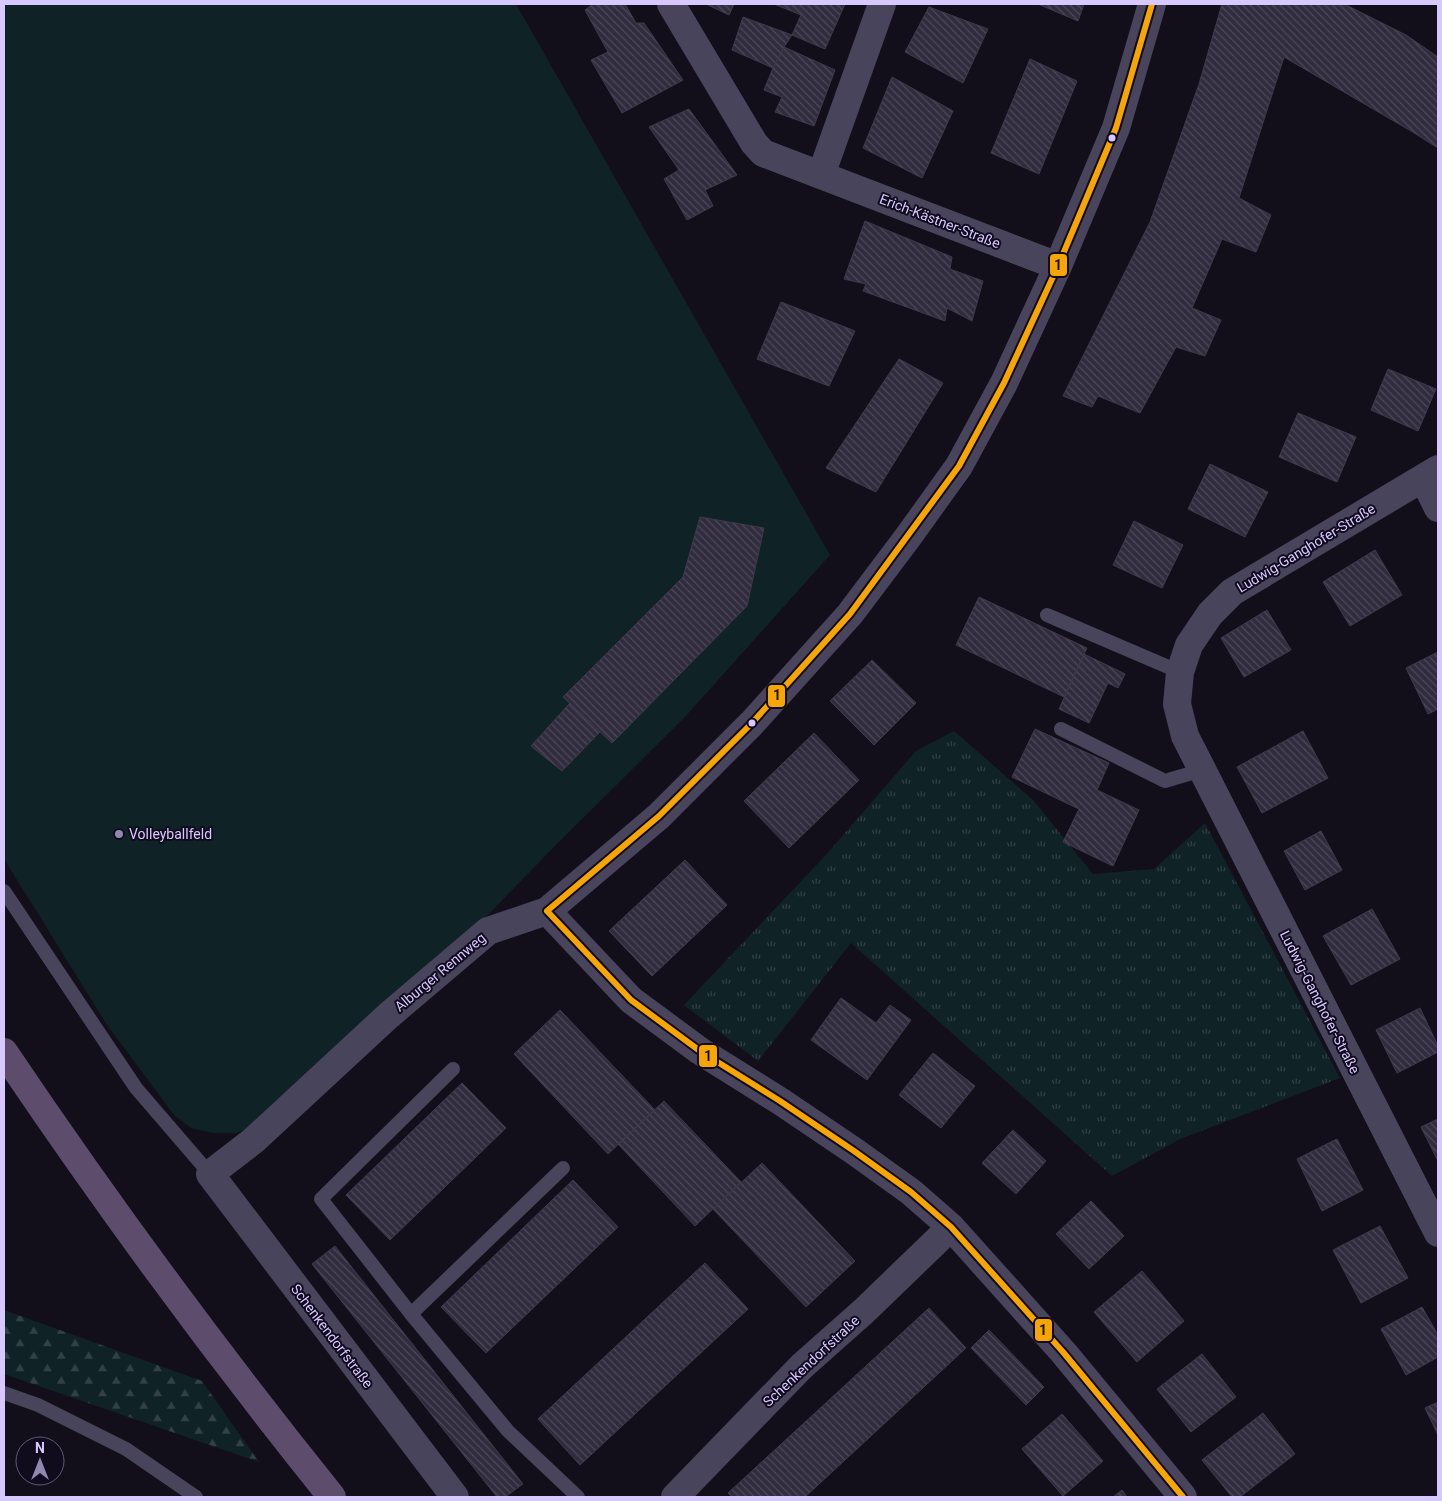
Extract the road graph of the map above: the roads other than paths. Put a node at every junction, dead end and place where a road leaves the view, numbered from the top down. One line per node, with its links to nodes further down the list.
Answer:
1 (671, 4): 4 (street, Erich-Kästner-Straße)
2 (882, 4): 4 (street)
3 (1152, 4): 5 (street, Alburger Rennweg)
4 (821, 175): 5 (street, Erich-Kästner-Straße)
5 (1058, 266): 13 (street, Alburger Rennweg)
6 (1431, 474): 7 (street); 9 (street, Ludwig-Ganghofer-Straße)
7 (1438, 508)
8 (1047, 614): 9 (lane)
9 (1180, 672): 11 (street, Ludwig-Ganghofer-Straße)
10 (1061, 729): 11 (lane)
11 (1202, 770): 19 (street, Ludwig-Ganghofer-Straße)
12 (4, 891): 17 (lane)
13 (547, 910): 17 (street, Alburger Rennweg); 18 (street)
14 (4, 1052): 23 (main road)
15 (453, 1070): 20 (lane)
16 (562, 1168): 20 (lane)
17 (210, 1174): 24 (street, Schenkendorfstraße)
18 (951, 1227): 26 (street, Schenkendorfstraße); 27 (street)
19 (1438, 1233)
20 (411, 1314): 25 (lane)
21 (4, 1393): 22 (lane)
22 (196, 1497)
23 (332, 1497)
24 (455, 1497)
25 (578, 1497)
26 (675, 1497)
27 (1183, 1497)

